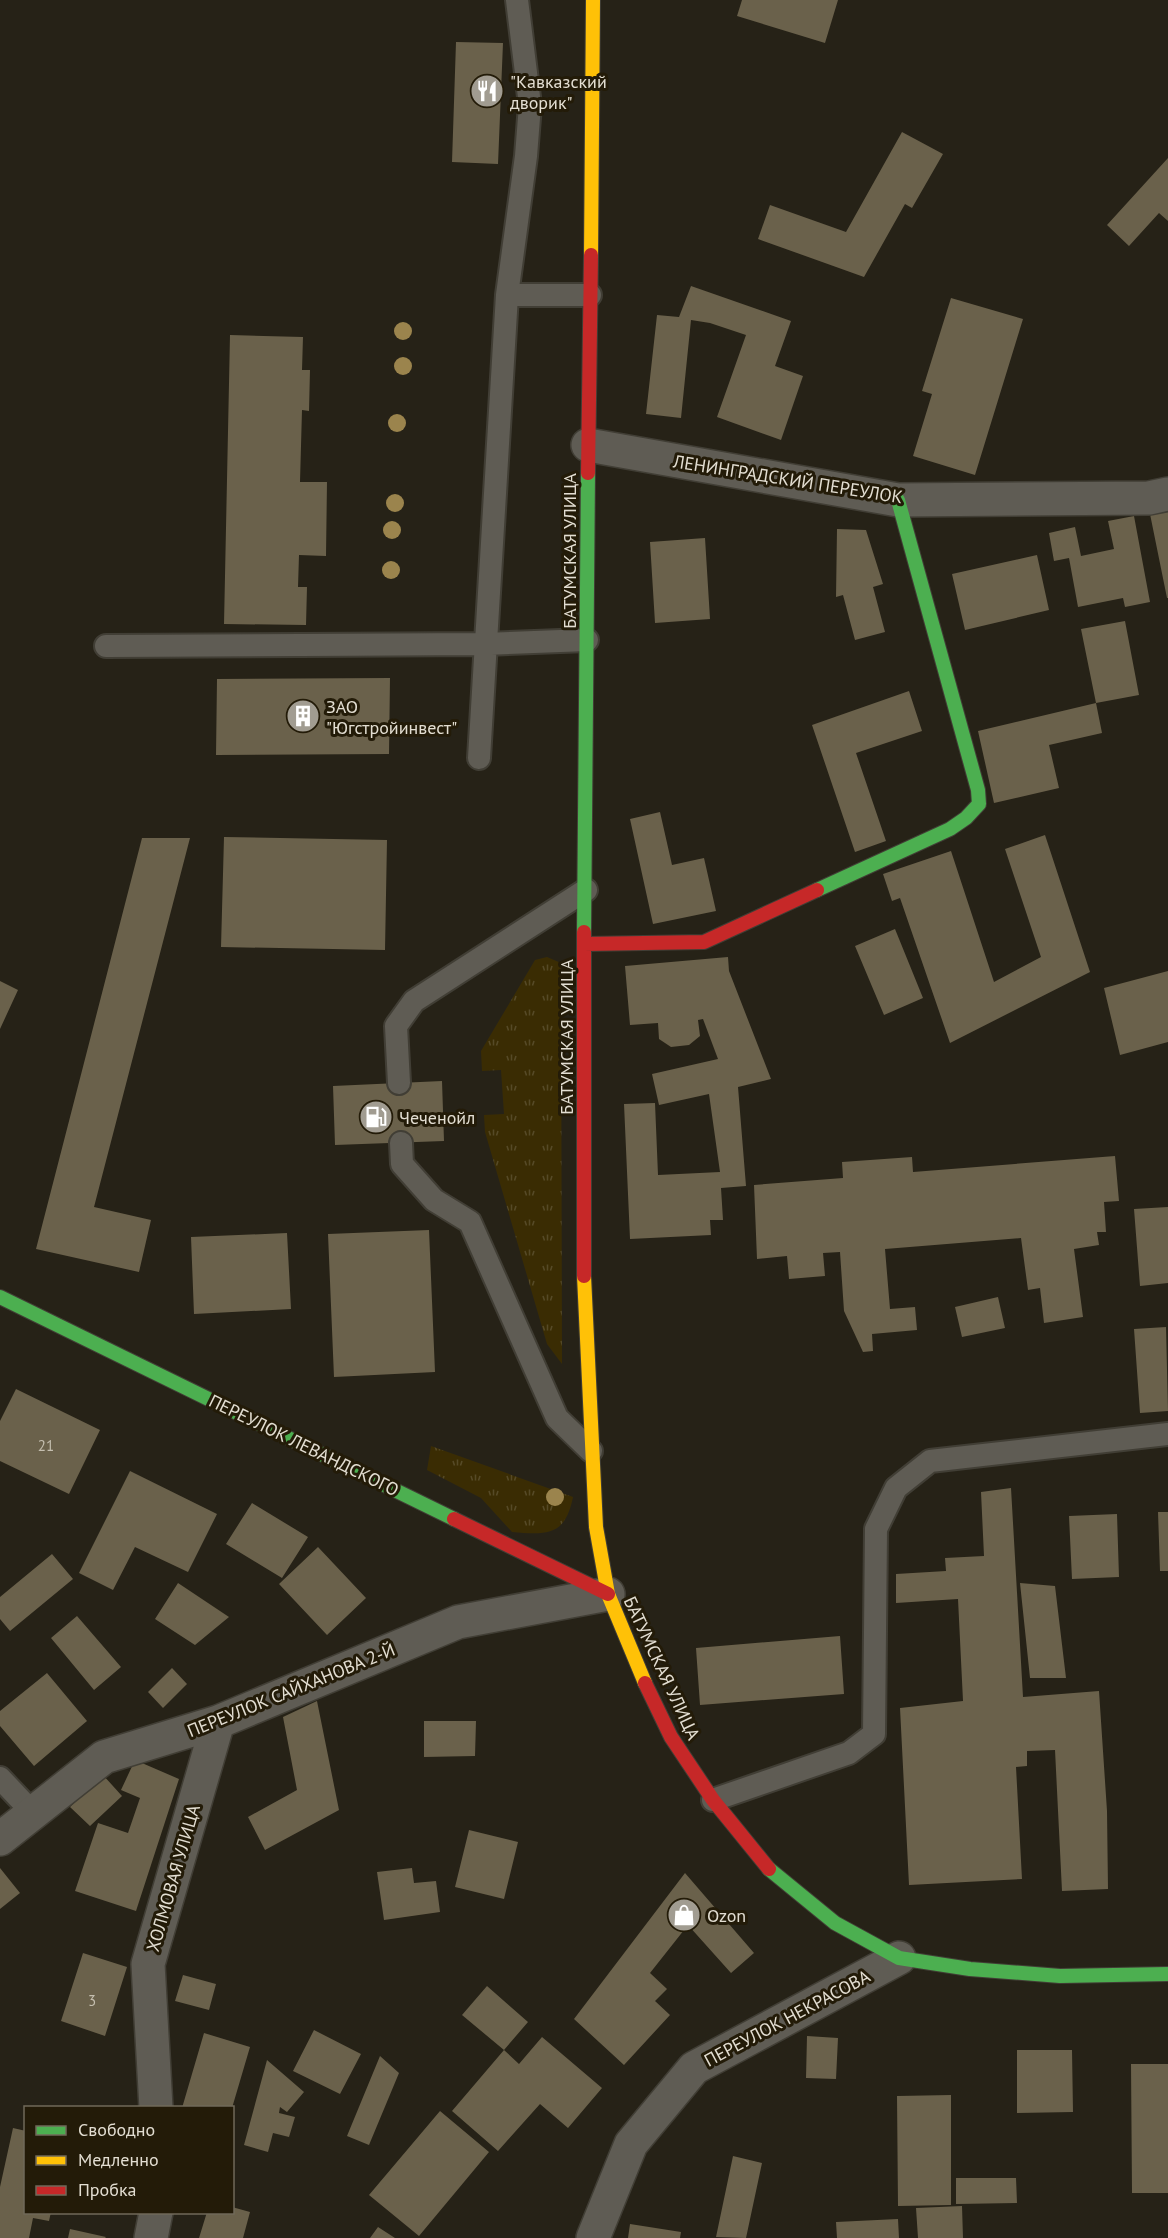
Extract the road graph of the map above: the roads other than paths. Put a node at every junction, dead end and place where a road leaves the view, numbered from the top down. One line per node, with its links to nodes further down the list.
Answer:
1 (517, 0): 3 (lane)
2 (593, 0): 4 (main road, БАТУМСКАЯ УЛИЦА)
3 (507, 294): 4 (lane); 9 (lane)
4 (590, 295): 5 (main road, БАТУМСКАЯ УЛИЦА)
5 (588, 445): 7 (street, ЛЕНИНГРАДСКИЙ ПЕРЕУЛОК); 8 (main road, БАТУМСКАЯ УЛИЦА)
6 (1168, 494): 7 (street, ЛЕНИНГРАДСКИЙ ПЕРЕУЛОК)
7 (898, 500): 13 (main road)
8 (587, 640): 9 (lane); 12 (main road, БАТУМСКАЯ УЛИЦА)
9 (485, 644): 10 (lane); 11 (lane)
10 (105, 646)
11 (479, 758)
12 (586, 890): 13 (main road, БАТУМСКАЯ УЛИЦА); 14 (lane)
13 (584, 944): 18 (main road, БАТУМСКАЯ УЛИЦА)
14 (399, 1083)
15 (401, 1143): 18 (lane)
16 (0, 1297): 19 (main road, ПЕРЕУЛОК ЛЕВАНДСКОГО)
17 (1168, 1434): 22 (lane)
18 (591, 1451): 19 (main road, БАТУМСКАЯ УЛИЦА)
19 (608, 1594): 20 (street, ПЕРЕУЛОК САЙХАНОВА 2-Й); 22 (main road, БАТУМСКАЯ УЛИЦА)
20 (218, 1722): 23 (street, ПЕРЕУЛОК САЙХАНОВА 2-Й); 27 (street, ХОЛМОВАЯ УЛИЦА)
21 (0, 1778): 23 (lane)
22 (713, 1800): 25 (main road, БАТУМСКАЯ УЛИЦА)
23 (33, 1813): 24 (street, ПЕРЕУЛОК САЙХАНОВА 2-Й)
24 (0, 1839)
25 (899, 1958): 26 (main road, БАТУМСКАЯ УЛИЦА); 30 (street, ПЕРЕУЛОК НЕКРАСОВА)
26 (1168, 1974)
27 (156, 2106)
28 (156, 2214): 29 (street)
29 (151, 2238)
30 (593, 2238)

